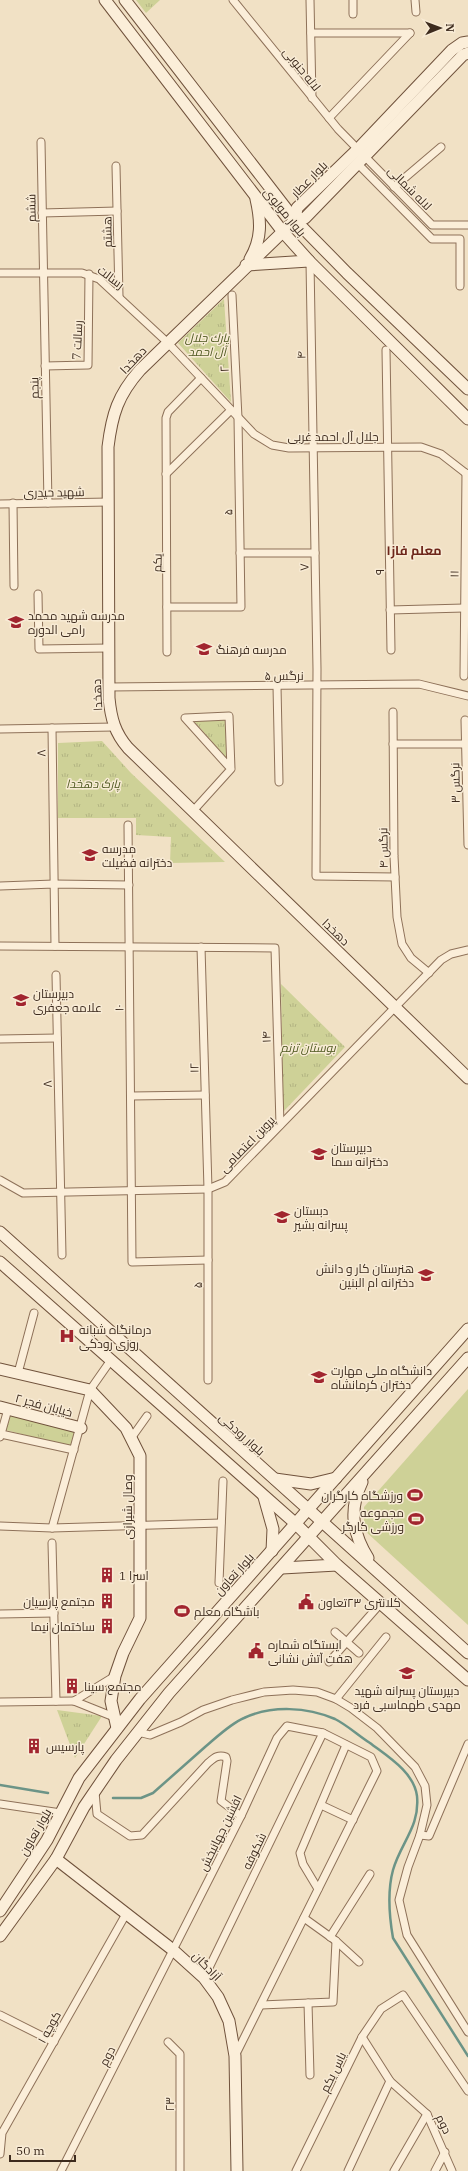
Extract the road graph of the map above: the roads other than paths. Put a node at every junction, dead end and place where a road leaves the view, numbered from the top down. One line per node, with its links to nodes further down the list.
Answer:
1 (105, 0): 19 (street, بلوار مولوی)
2 (125, 0): 22 (street, بلوار مولوی)
3 (233, 0): 12 (street, لاله جنوبی)
4 (310, 0): 9 (street)
5 (353, 0): 8 (street)
6 (415, 0): 7 (street)
7 (416, 12)
8 (353, 14)
9 (311, 33): 12 (street); 13 (street)
10 (468, 42): 16 (street, بلوار عطار)
11 (468, 53): 16 (street, بلوار عطار)
12 (312, 98): 13 (street, لاله جنوبی)
13 (328, 118): 16 (street, لاله جنوبی)
14 (41, 142): 21 (street, ششم)
15 (440, 147): 18 (street)
16 (360, 157): 18 (street, لاله شمالی); 22 (street, بلوار عطار); 30 (street)
17 (116, 166): 20 (street, هشتم)
18 (394, 187): 23 (street, لاله شمالی)
19 (255, 196): 24 (street, بلوار مولوی); 26 (street)
20 (117, 211): 21 (street); 31 (street, هشتم)
21 (42, 213): 28 (street, ششم)
22 (295, 220): 24 (street, بلوار عطار); 37 (street, بلوار مولوی)
23 (468, 225)
24 (283, 232): 25 (street, بلوار مولوی); 26 (street, دهخدا)
25 (309, 261): 26 (street); 40 (street, بلوار مولوی); 42 (street, ۴)
26 (246, 265): 33 (street, دهخدا)
27 (0, 273): 28 (street, رسالت)
28 (43, 273): 29 (street, رسالت); 35 (street, پنجم)
29 (89, 274): 31 (street, رسالت); 35 (street, رسالت 7)
30 (460, 286)
31 (119, 296): 33 (street, رسالت)
32 (232, 296): 39 (street, ۲)
33 (168, 343): 36 (street, جلال آل احمد غربی); 45 (street, دهخدا)
34 (386, 350): 41 (street, ۹)
35 (45, 366): 46 (street, پنجم)
36 (201, 378): 38 (street, جلال آل احمد غربی); 43 (street, یکم)
37 (468, 389)
38 (231, 410): 39 (street, جلال آل احمد غربی); 43 (street)
39 (238, 418): 42 (street, جلال آل احمد غربی); 49 (street, ۵)
40 (468, 419)
41 (389, 447): 42 (street, جلال آل احمد غربی); 44 (street, جلال آل احمد غربی); 55 (street, ۹)
42 (314, 448): 50 (street, ۷)
43 (166, 474): 53 (street, یکم)
44 (467, 474): 54 (street, ۱۱)
45 (109, 502): 46 (street, شهید حیدری); 56 (street, دهخدا)
46 (48, 503): 48 (street, شهید حیدری)
47 (0, 504): 48 (street, شهید حیدری)
48 (13, 504): 51 (street)
49 (240, 553): 50 (street); 53 (street, ۵)
50 (315, 553): 61 (street, ۷)
51 (14, 586)
52 (38, 594): 56 (street)
53 (167, 607): 58 (street, یکم)
54 (464, 608): 55 (street); 59 (street, ۱۱)
55 (390, 610): 57 (street, ۹)
56 (109, 648): 62 (street, دهخدا)
57 (391, 650)
58 (167, 652)
59 (464, 676)
60 (277, 686): 61 (street, نرگس ۵); 62 (street, نرگس ۵); 72 (street)
61 (317, 686): 63 (street); 76 (street, نرگس ۵)
62 (109, 687): 66 (street, دهخدا)
63 (468, 696)
64 (393, 712): 69 (street, نرگس ۴)
65 (465, 720): 70 (street, نرگس ۳)
66 (114, 727): 67 (street); 73 (street, دهخدا)
67 (52, 728): 68 (street); 77 (street, ۸)
68 (0, 729)
69 (393, 744): 70 (street); 76 (street, نرگس ۴)
70 (465, 744): 75 (street, نرگس ۳)
71 (231, 769): 71 (street); 73 (street)
72 (279, 782)
73 (193, 811): 87 (street, دهخدا)
74 (128, 825): 78 (street, ۱۰)
75 (468, 845)
76 (395, 877): 85 (street, نرگس ۴)
77 (54, 884): 78 (street); 79 (street); 81 (street, ۸)
78 (129, 885): 82 (street, ۱۰)
79 (0, 886)
80 (0, 946): 81 (street)
81 (55, 946): 82 (street)
82 (130, 946): 83 (street); 92 (street, ۱۰)
83 (202, 947): 91 (street, ۱۲); 93 (street, ۱۴)
84 (468, 950): 85 (street, پروین اعتصامی)
85 (429, 972): 87 (street, پروین اعتصامی)
86 (56, 974): 88 (street, ۸)
87 (395, 1007): 90 (street, دهخدا); 93 (street, پروین اعتصامی)
88 (57, 1038): 89 (street); 97 (street, ۸)
89 (0, 1040)
90 (468, 1078)
91 (205, 1095): 92 (street); 95 (street, ۱۲)
92 (131, 1096): 96 (street, ۱۰)
93 (280, 1125): 95 (street, پروین اعتصامی)
94 (0, 1180): 97 (street, پروین اعتصامی)
95 (208, 1189): 96 (street, پروین اعتصامی); 100 (street, ۵)
96 (132, 1190): 97 (street, پروین اعتصامی); 100 (street, ۱۰)
97 (62, 1192): 99 (street, ۸)
98 (0, 1232): 118 (street, بلوار رودکی)
99 (62, 1255)
100 (208, 1260): 108 (street, ۵)
101 (0, 1262): 105 (street)
102 (34, 1313): 107 (street)
103 (468, 1329): 117 (street, بلوار تعاون)
104 (468, 1358): 116 (street)
105 (111, 1360): 109 (street); 120 (street)
106 (0, 1369): 107 (street)
107 (18, 1373): 109 (street)
108 (208, 1380)
109 (90, 1390): 112 (street); 114 (street, وصال شیرازی)
110 (4, 1408): 112 (street, خیابان فجر ۲); 113 (street)
111 (147, 1416): 114 (street)
112 (81, 1428): 115 (street)
113 (0, 1435): 115 (street)
114 (132, 1437): 124 (street, وصال شیرازی)
115 (74, 1450): 127 (street)
116 (368, 1470): 122 (street); 132 (street)
117 (338, 1477): 118 (street); 121 (street, بلوار تعاون)
118 (273, 1479): 121 (street, بلوار رودکی)
119 (223, 1482): 123 (street)
120 (264, 1496): 125 (street); 130 (street)
121 (308, 1511): 122 (street, بلوار رودکی); 125 (street, بلوار تعاون)
122 (322, 1522): 128 (street); 132 (street, بلوار رودکی)
123 (221, 1523): 124 (street); 134 (street)
124 (140, 1524): 127 (street); 144 (street, وصال شیرازی)
125 (296, 1524): 128 (street); 130 (street, بلوار تعاون)
126 (0, 1526): 127 (street)
127 (52, 1528)
128 (309, 1536): 131 (street); 133 (street)
129 (52, 1543): 136 (street)
130 (272, 1551): 150 (street, بلوار تعاون)
131 (338, 1565): 133 (street); 135 (street)
132 (374, 1567): 141 (street, بلوار رودکی)
133 (282, 1568): 151 (street)
134 (219, 1583)
135 (381, 1603): 140 (street); 145 (street)
136 (54, 1613): 137 (street); 148 (street)
137 (0, 1614)
138 (335, 1632): 140 (street)
139 (386, 1637): 146 (street)
140 (346, 1642): 142 (street); 143 (street)
141 (468, 1653)
142 (359, 1654)
143 (329, 1662)
144 (115, 1676): 147 (street); 150 (street, وصال شیرازی)
145 (468, 1680)
146 (336, 1699): 151 (street); 161 (street)
147 (74, 1700): 148 (street); 150 (street)
148 (56, 1701): 149 (street)
149 (0, 1702)
150 (116, 1723): 158 (street, بلوار تعاون)
151 (138, 1732): 155 (street)
152 (323, 1733): 154 (street); 159 (street, افشین جهانبخش); 172 (street, شکوفه)
153 (468, 1744): 161 (street)
154 (346, 1745): 157 (street); 160 (street)
155 (95, 1792): 159 (street); 162 (street)
156 (0, 1804): 158 (street)
157 (321, 1806): 160 (street); 164 (street)
158 (61, 1813): 165 (street, بلوار تعاون)
159 (241, 1816): 170 (street, افشین جهانبخش)
160 (353, 1820): 164 (street)
161 (420, 1835): 176 (street)
162 (56, 1858): 166 (street, آزادگان); 168 (street)
163 (370, 1874): 169 (street)
164 (318, 1889): 167 (street)
165 (0, 1911)
166 (126, 1914): 170 (street, آزادگان); 178 (street, کوچه ۱)
167 (304, 1918): 169 (street); 174 (street)
168 (0, 1936)
169 (333, 1939): 171 (street); 173 (street)
170 (173, 1950): 172 (street, آزادگان); 188 (street, دوم)
171 (359, 1962)
172 (204, 1978): 180 (street, آزادگان)
173 (308, 2003): 174 (street); 181 (street)
174 (261, 2005): 180 (street)
175 (0, 2015): 178 (street)
176 (468, 2032)
177 (362, 2037): 182 (street, دوم); 183 (street, یاس یکم); 191 (street, یاس یکم)
178 (54, 2042): 185 (street, کوچه ۱)
179 (168, 2042): 189 (street, ۲۳)
180 (235, 2056): 190 (street, آزادگان)
181 (310, 2075)
182 (390, 2082): 184 (street, دوم); 192 (street)
183 (468, 2091)
184 (427, 2114): 186 (street, دوم); 193 (street)
185 (1, 2132): 187 (street, کوچه ۱)
186 (445, 2152): 194 (street); 195 (street, دوم)
187 (0, 2154)
188 (61, 2171)
189 (180, 2171)
190 (237, 2171)
191 (296, 2171)
192 (348, 2171)
193 (394, 2171)
194 (435, 2171)
195 (452, 2171)

